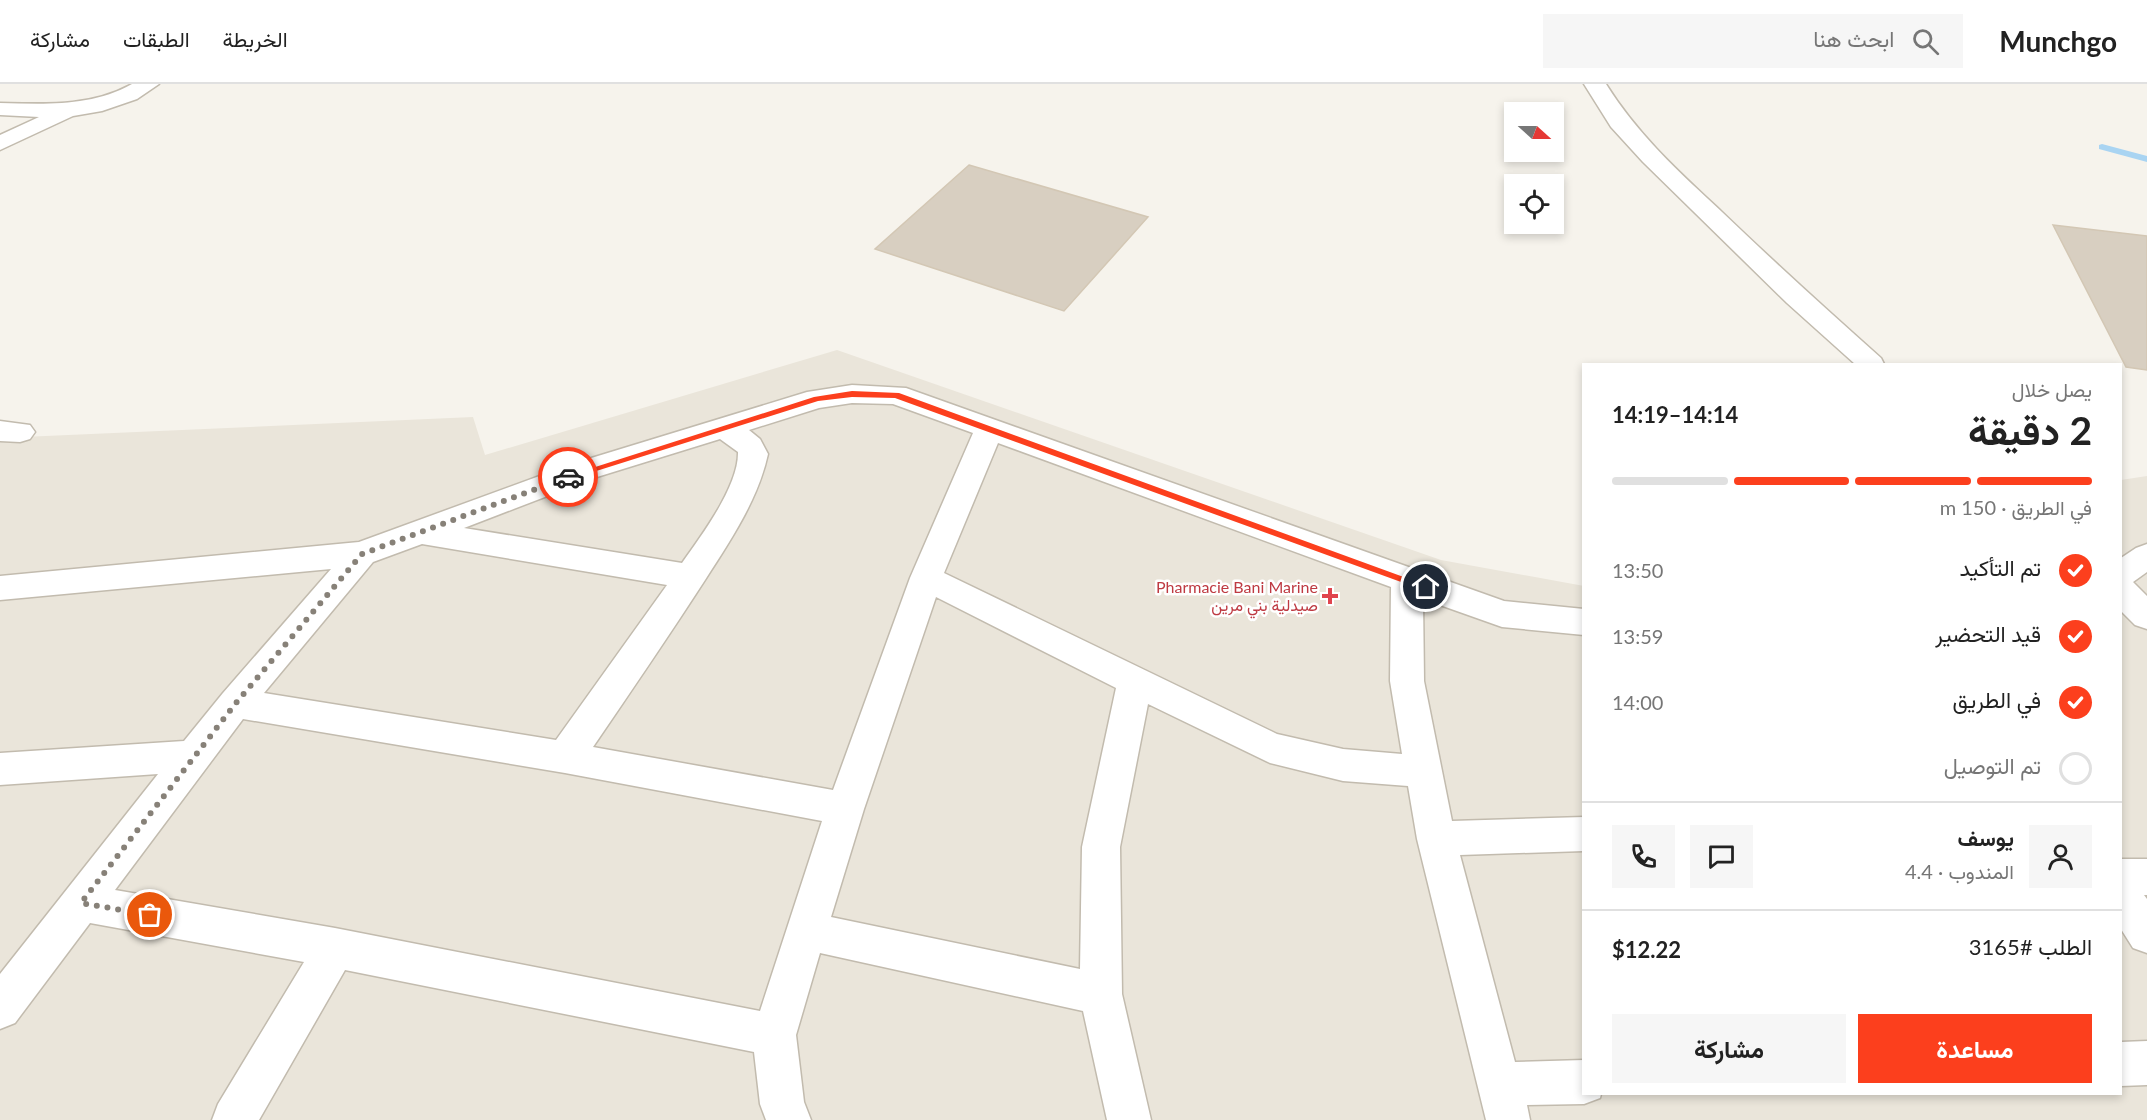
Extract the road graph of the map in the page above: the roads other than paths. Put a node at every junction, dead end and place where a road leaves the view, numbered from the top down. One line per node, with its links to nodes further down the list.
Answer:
1 (148, 84): 4 (street)
2 (1595, 84): 6 (street)
3 (0, 109): 4 (street)
4 (70, 111): 5 (street)
5 (0, 143)
6 (1869, 363)
7 (723, 428): 8 (street); 9 (street); 13 (street)
8 (989, 429): 14 (street); 15 (street)
9 (419, 532): 10 (street); 13 (street)
10 (362, 554): 16 (street); 21 (street)
11 (2147, 556): 12 (street)
12 (2122, 573)
13 (690, 577): 23 (street)
14 (926, 578): 20 (street); 26 (street)
15 (1407, 580): 19 (street); 25 (street)
16 (0, 588)
17 (2122, 592): 18 (street)
18 (2147, 616)
19 (1582, 622)
20 (1135, 682): 25 (street); 36 (street)
21 (236, 703): 22 (street); 23 (street)
22 (195, 756): 24 (street); 32 (street)
23 (565, 757): 26 (street)
24 (0, 769)
25 (1424, 771): 28 (street)
26 (845, 809): 33 (street)
27 (1582, 834): 28 (street)
28 (1436, 839): 42 (street)
29 (2122, 877): 30 (street)
30 (2147, 877)
31 (2122, 896): 34 (street)
32 (81, 903): 35 (street); 37 (street)
33 (806, 931): 36 (street); 38 (street)
34 (2147, 934)
35 (335, 948): 38 (street); 43 (street)
36 (1101, 994): 45 (street)
37 (0, 1008)
38 (774, 1035): 44 (street)
39 (2147, 1063): 40 (street)
40 (2122, 1064)
41 (1582, 1082): 42 (street)
42 (1503, 1102)
43 (234, 1120)
44 (789, 1120)
45 (1129, 1120)

